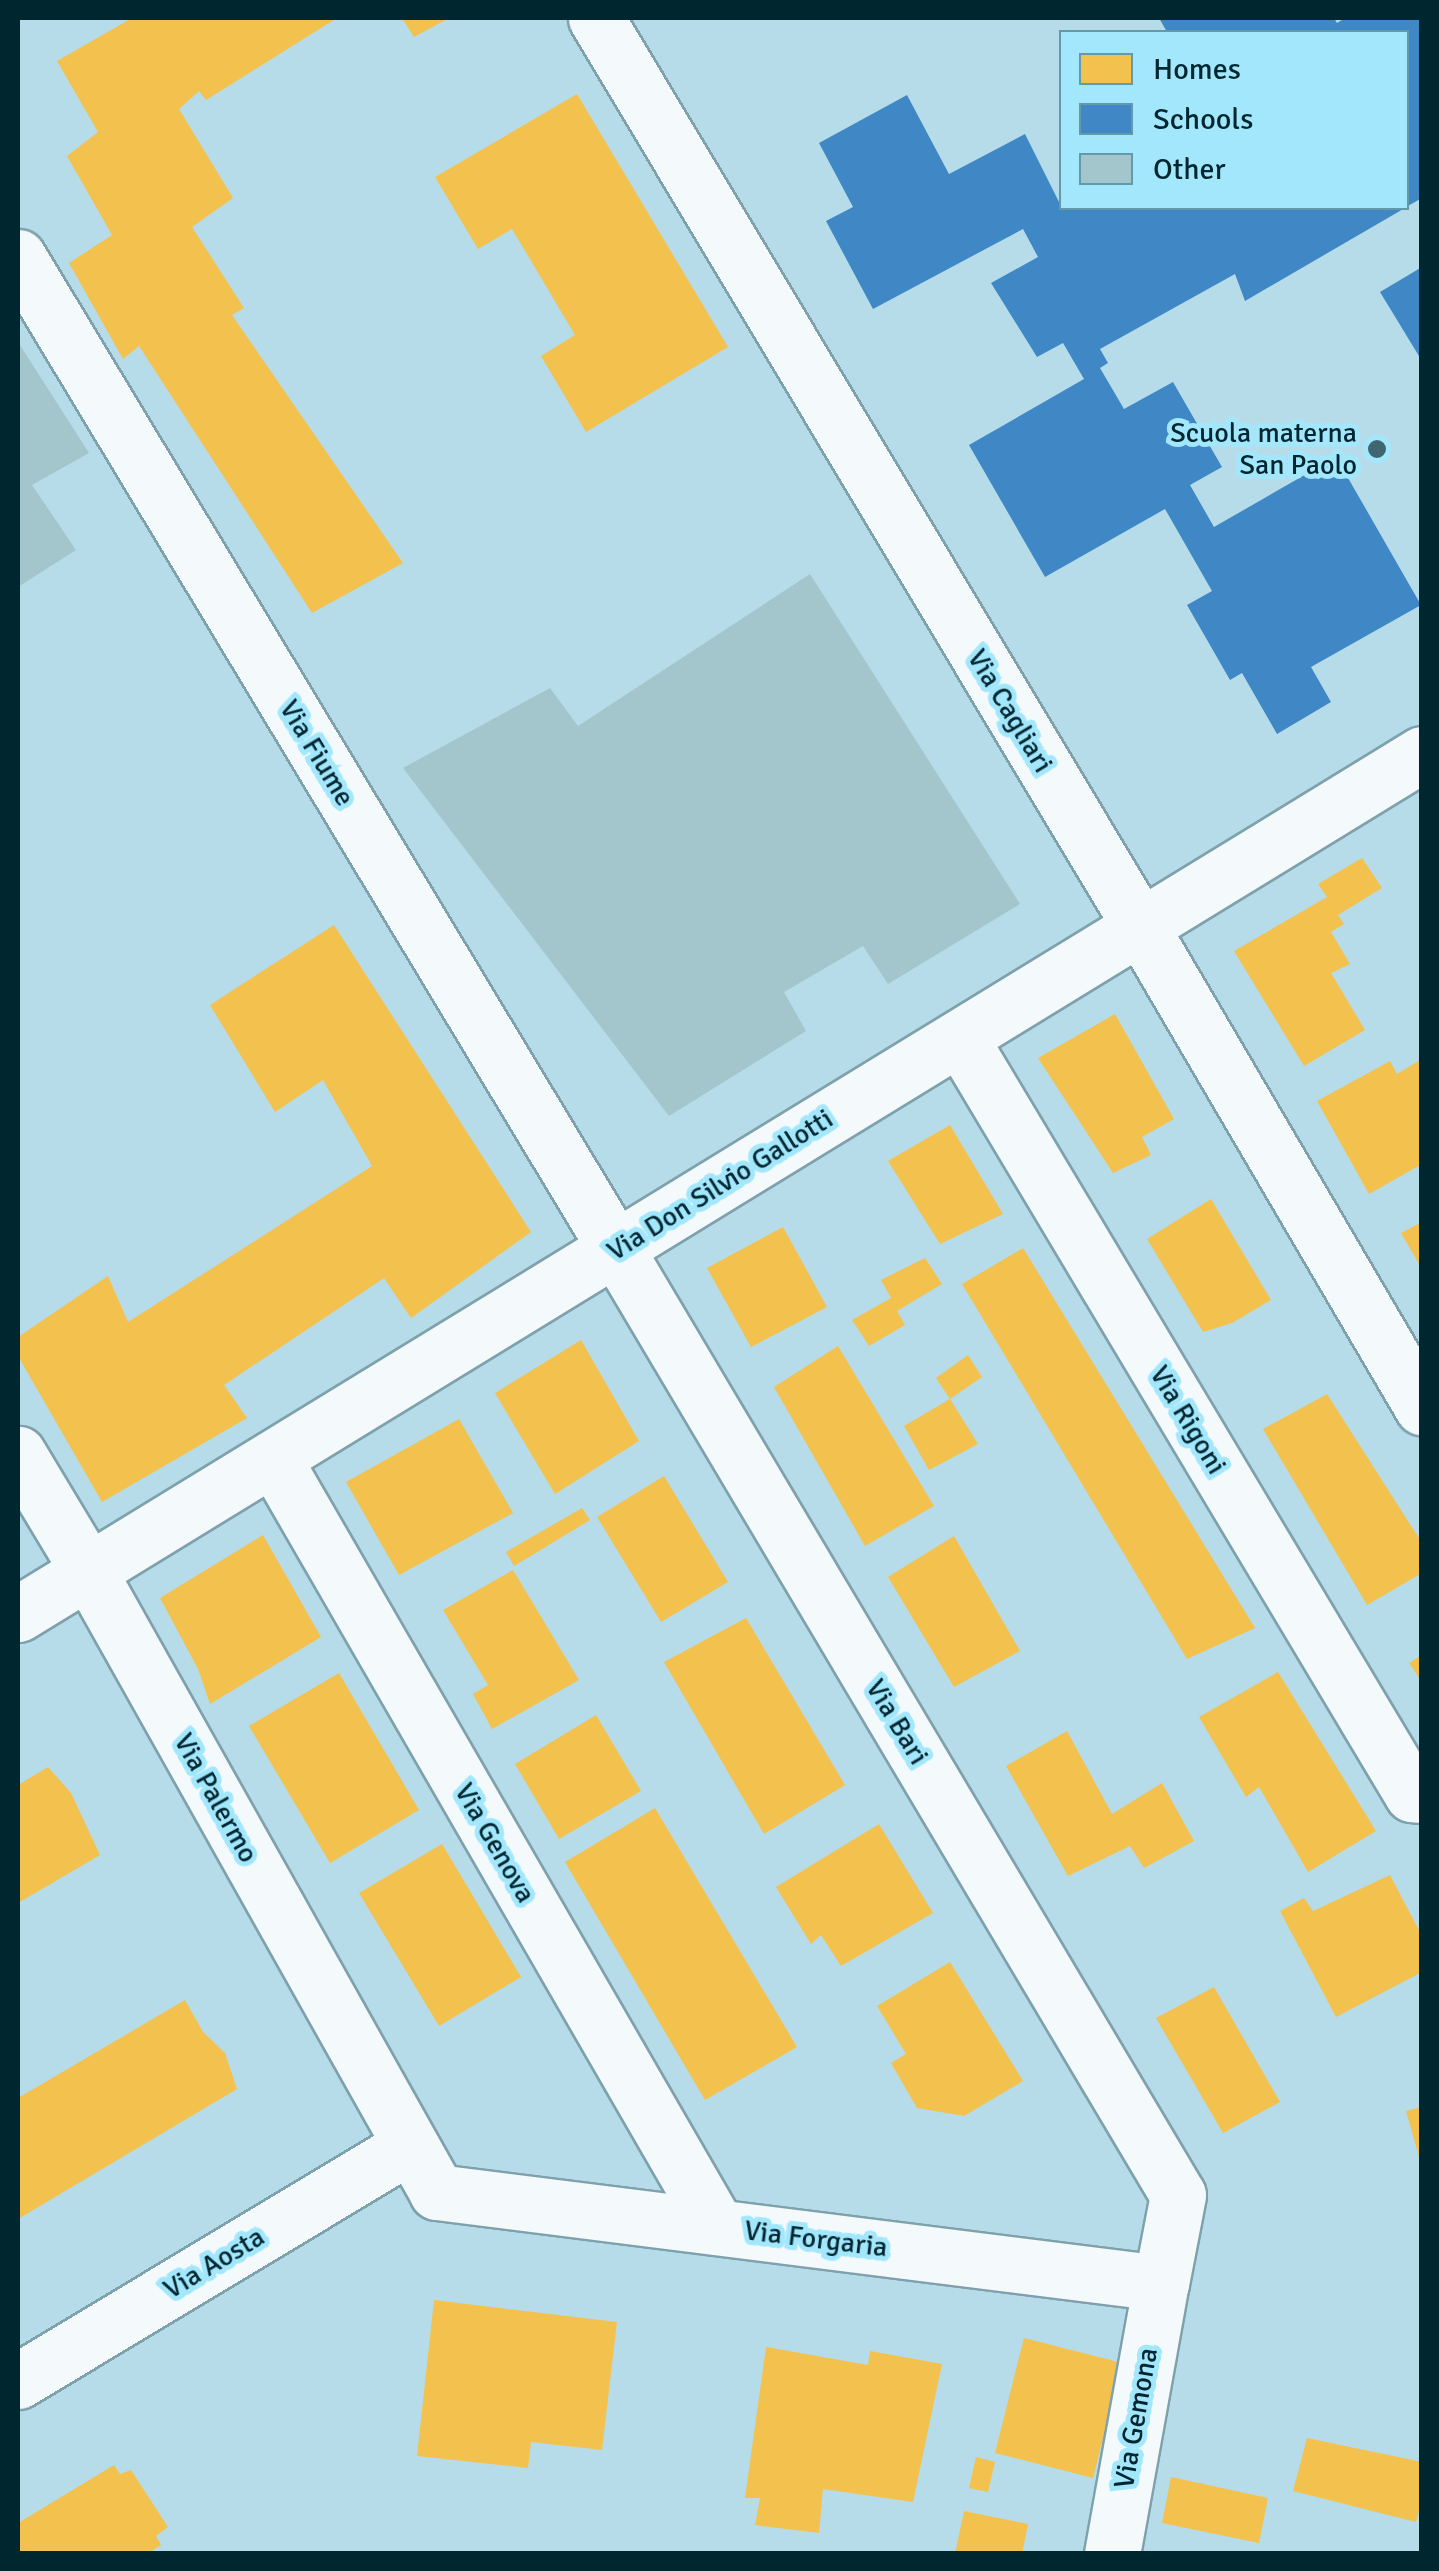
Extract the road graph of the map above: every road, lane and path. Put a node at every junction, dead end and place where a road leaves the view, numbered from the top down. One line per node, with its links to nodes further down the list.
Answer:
1 (596, 18): 4 (street, Via Cagliari)
2 (18, 257): 6 (street, Via Fiume)
3 (1422, 754): 4 (street, Via Don Silvio Gallotti)
4 (1140, 926): 5 (street, Via Don Silvio Gallotti); 7 (street, Via Cagliari)
5 (960, 1038): 6 (street, Via Don Silvio Gallotti); 12 (street, Via Rigoni)
6 (616, 1249): 9 (street, Via Don Silvio Gallotti); 15 (street, Via Bari)
7 (1422, 1407)
8 (18, 1454): 10 (street, Via Palermo)
9 (274, 1458): 10 (street, Via Don Silvio Gallotti); 14 (street, Via Genova)
10 (89, 1572): 11 (street, Via Don Silvio Gallotti); 13 (street, Via Palermo)
11 (18, 1614)
12 (1422, 1796)
13 (410, 2145): 14 (street, Via Forgaria); 16 (street, Via Aosta)
14 (717, 2226): 15 (street, Via Forgaria)
15 (1161, 2282): 17 (street, Via Gemona)
16 (18, 2381)
17 (1112, 2554)

